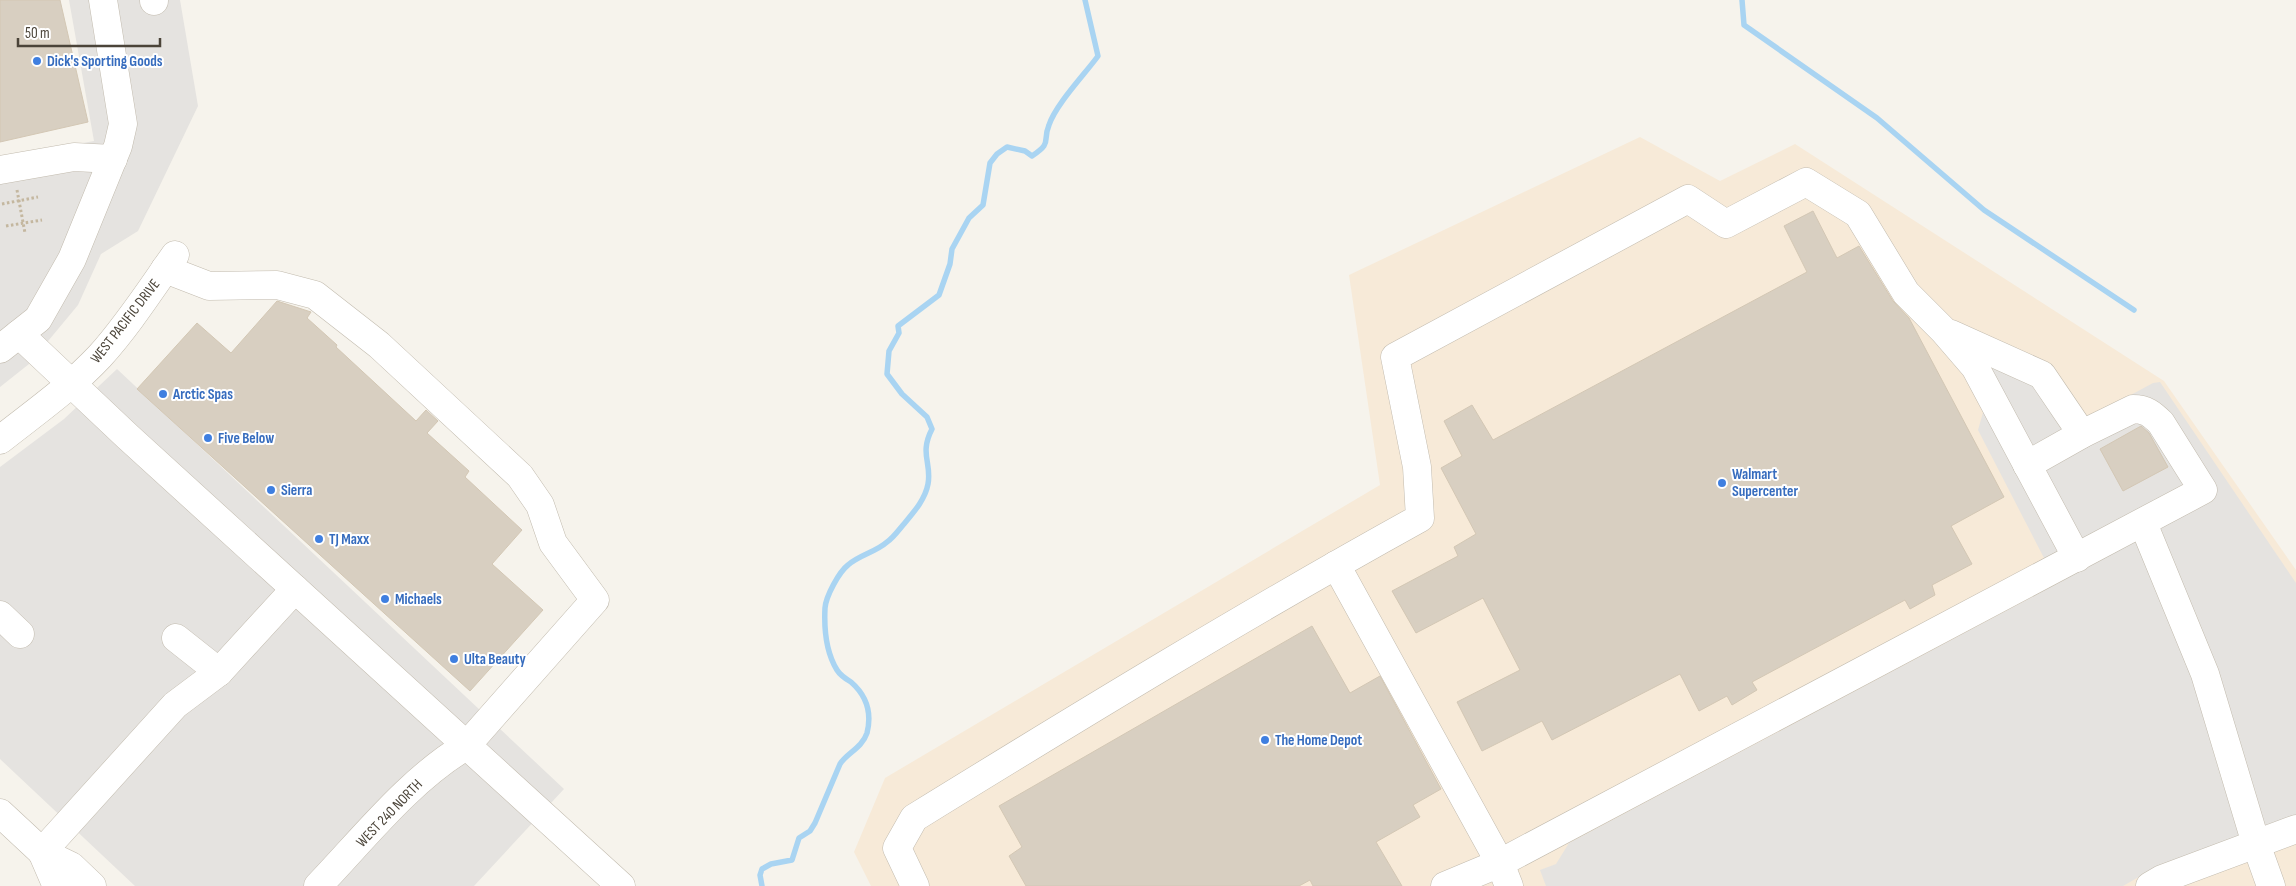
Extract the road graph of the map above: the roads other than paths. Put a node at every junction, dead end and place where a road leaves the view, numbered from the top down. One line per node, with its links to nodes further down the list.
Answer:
1 (103, 0): 2 (street)
2 (114, 159): 3 (street); 6 (street)
3 (9, 180)
4 (170, 262): 7 (street, WEST PACIFIC DRIVE); 19 (street, WEST 240 NORTH)
5 (1944, 331): 8 (street); 10 (street); 13 (street)
6 (10, 342): 7 (street)
7 (72, 382): 9 (street, WEST PACIFIC DRIVE); 14 (street)
8 (2082, 434): 10 (street); 11 (street)
9 (0, 440)
10 (2027, 464): 12 (street)
11 (2143, 523): 12 (street); 22 (street)
12 (2077, 558): 24 (street)
13 (1336, 565): 24 (street); 29 (street)
14 (295, 589): 18 (street); 19 (street)
15 (0, 615): 16 (street)
16 (20, 634)
17 (176, 638): 18 (street)
18 (219, 672): 23 (street)
19 (466, 746): 27 (street, WEST 240 NORTH); 28 (street)
20 (0, 814): 23 (street)
21 (2296, 829): 22 (street)
22 (2256, 844): 31 (street); 32 (street)
23 (42, 852): 25 (street); 26 (street)
24 (1505, 874): 30 (street)
25 (60, 886)
26 (92, 886)
27 (318, 886)
28 (621, 886)
29 (915, 886)
30 (1445, 886)
31 (2150, 886)
32 (2271, 886)

